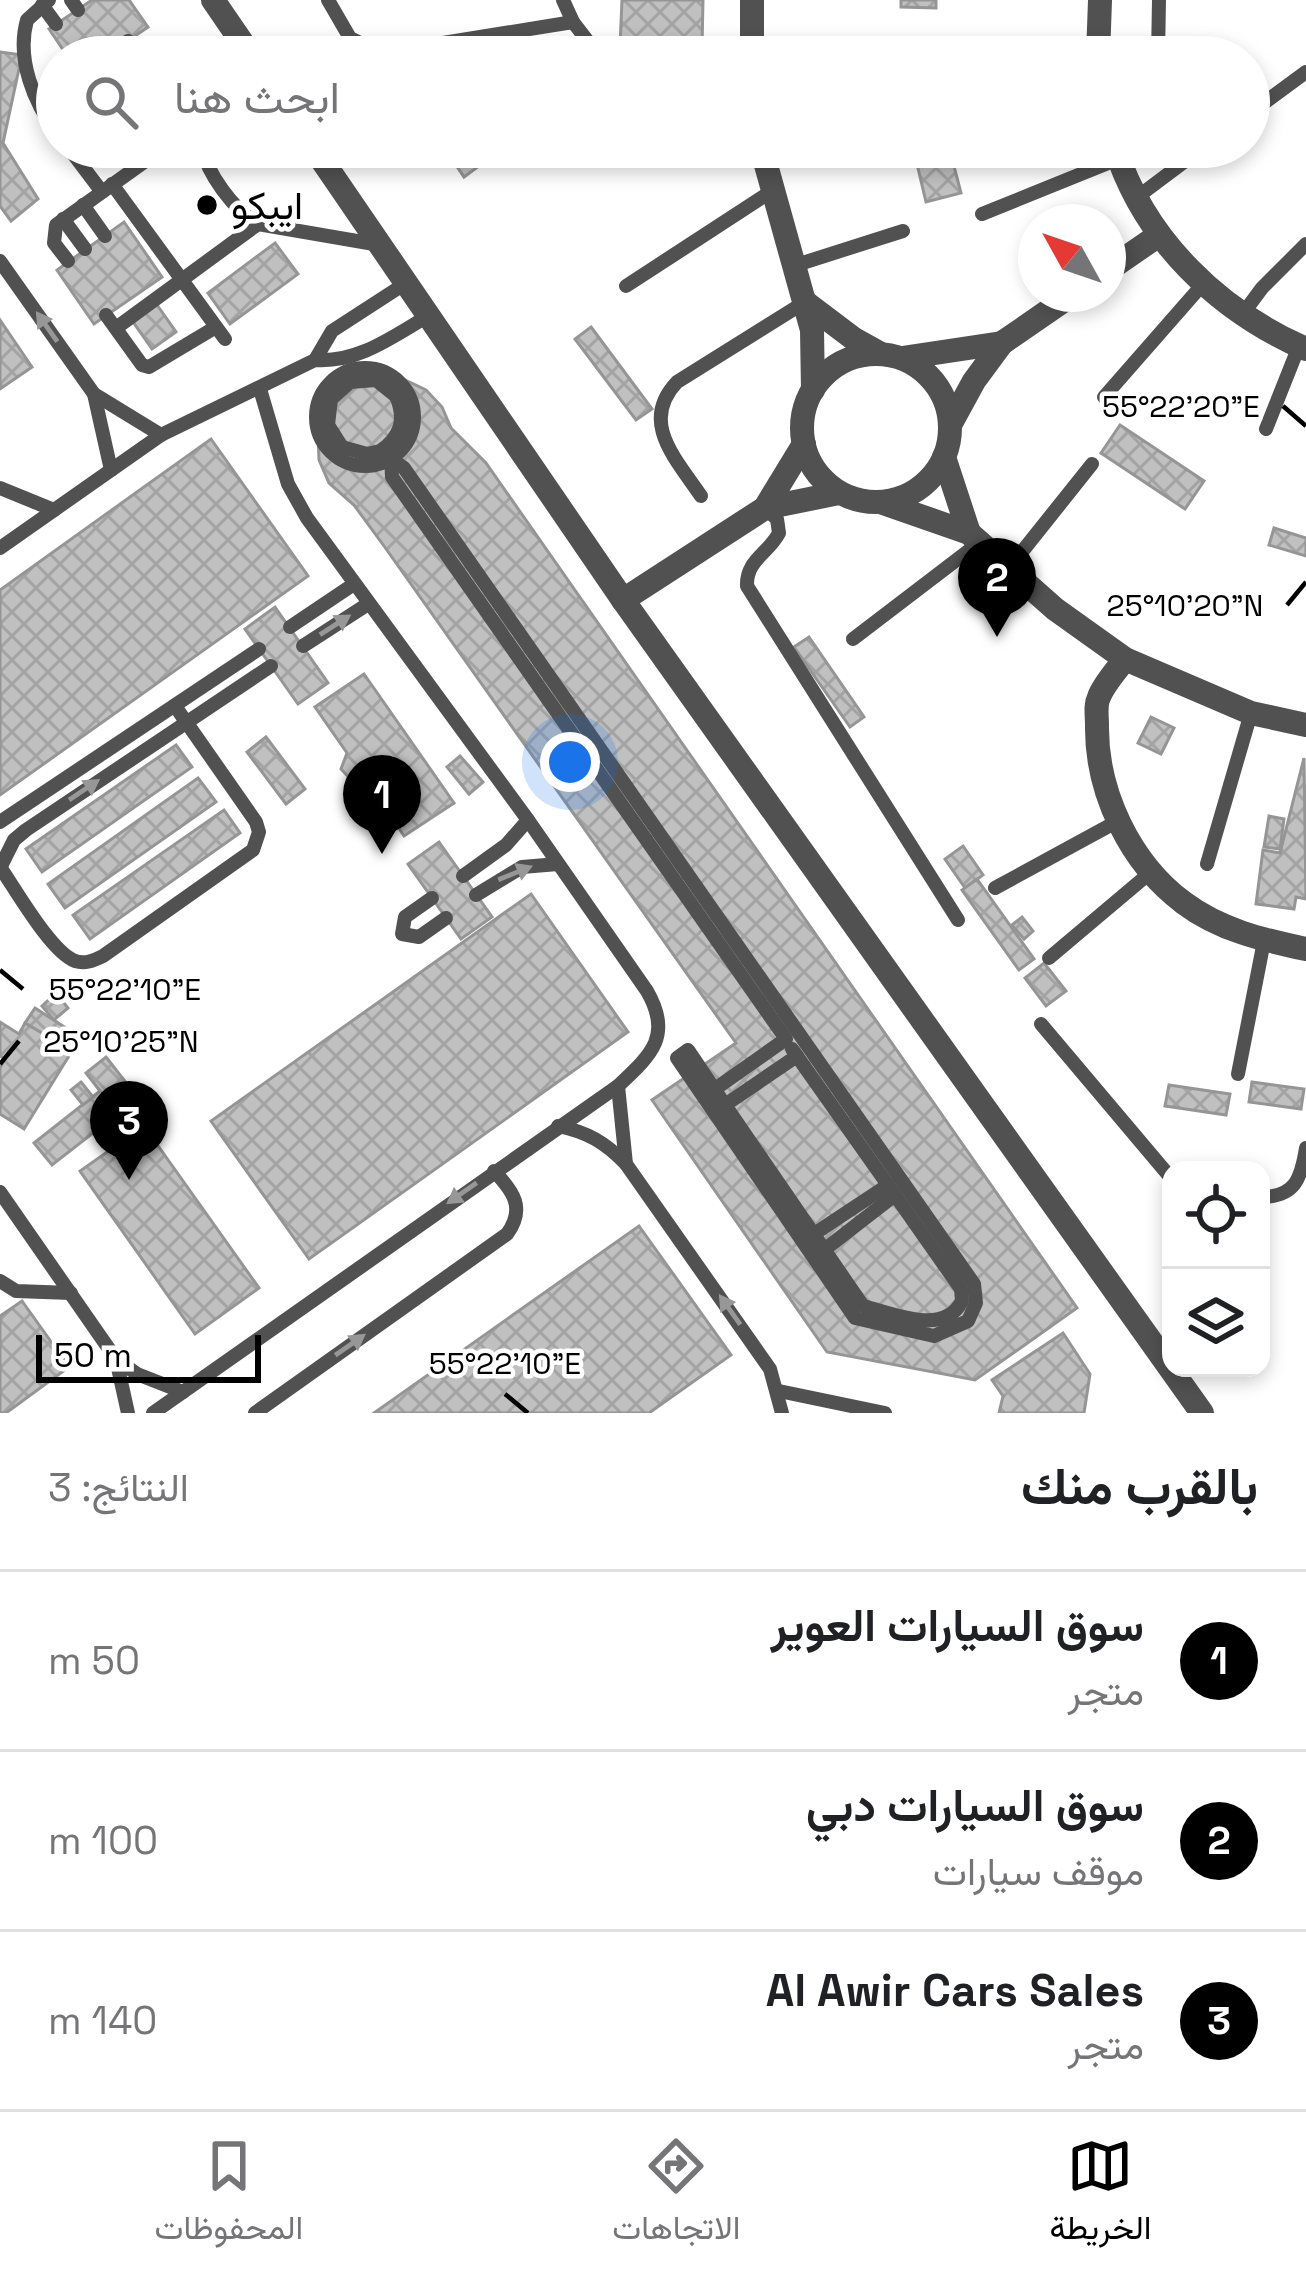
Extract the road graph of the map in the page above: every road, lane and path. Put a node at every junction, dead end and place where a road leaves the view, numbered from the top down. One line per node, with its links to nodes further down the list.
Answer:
1 (213, 0): 10 (street)
2 (328, 0): 11 (lane)
3 (563, 0): 8 (lane)
4 (752, 0): 14 (street)
5 (1100, 0): 15 (street)
6 (1159, 0): 16 (lane)
7 (45, 3): 9 (lane); 19 (lane)
8 (573, 22): 12 (lane); 13 (lane)
9 (56, 24)
10 (238, 36)
11 (348, 36)
12 (486, 36)
13 (584, 36)
14 (752, 36)
15 (1099, 36)
16 (1158, 36)
17 (1306, 72): 18 (lane)
18 (1270, 99)
19 (36, 100)
20 (88, 168): 28 (lane)
21 (133, 168): 28 (lane)
22 (210, 168): 34 (lane)
23 (327, 168): 39 (street)
24 (766, 168): 29 (street)
25 (1084, 168): 32 (lane)
26 (1123, 168): 30 (street)
27 (1172, 168): 30 (lane)
28 (107, 188): 31 (lane); 45 (lane)
29 (772, 191): 44 (street); 48 (lane)
30 (1136, 198): 36 (street)
31 (83, 205): 33 (lane); 37 (lane)
32 (982, 214)
33 (63, 219): 40 (lane); 43 (lane)
34 (258, 224): 39 (lane); 45 (lane)
35 (903, 231): 44 (lane)
36 (1159, 235): 41 (street); 47 (street)
37 (105, 236)
38 (1306, 244): 51 (lane)
39 (380, 245): 46 (street)
40 (85, 249)
41 (1126, 258)
42 (0, 261): 59 (lane, one-way to 42)
43 (68, 261)
44 (793, 266): 49 (street)
45 (182, 280): 45 (lane)
46 (406, 283): 52 (street); 56 (lane)
47 (1203, 284): 51 (street); 60 (lane)
48 (626, 286)
49 (805, 302): 55 (street); 58 (street); 71 (lane)
50 (1047, 312): 53 (street)
51 (1242, 315): 54 (street)
52 (428, 316): 56 (lane); 79 (street)
53 (1002, 343): 55 (street); 61 (street)
54 (1303, 348): 62 (lane)
55 (891, 356): 58 (street); 61 (street)
56 (315, 360): 57 (lane)
57 (260, 389): 63 (lane); 78 (lane)
58 (813, 390): 64 (street)
59 (94, 394): 63 (lane); 68 (lane)
60 (1104, 397)
61 (950, 425): 65 (street)
62 (1266, 429)
63 (161, 435): 68 (lane)
64 (803, 444): 70 (street); 73 (street)
65 (944, 457): 72 (street); 75 (street)
66 (391, 460): 66 (lane); 66 (lane); 108 (lane); 112 (lane)
67 (1093, 464): 77 (lane)
68 (111, 470): 74 (lane)
69 (0, 488): 74 (lane)
70 (839, 493): 72 (street); 73 (street)
71 (701, 496)
72 (880, 502): 75 (street)
73 (764, 508): 79 (street); 103 (lane)
74 (54, 510): 76 (lane)
75 (975, 537): 77 (street); 82 (lane)
76 (0, 548)
77 (1009, 568): 85 (street)
78 (354, 584): 80 (lane); 81 (lane)
79 (623, 600): 134 (street)
80 (368, 604): 83 (lane, one-way to 80); 91 (lane)
81 (290, 628)
82 (853, 639)
83 (302, 646)
84 (259, 649): 87 (lane)
85 (1124, 658): 88 (street); 92 (street)
86 (271, 666): 89 (lane)
87 (175, 706): 89 (lane); 93 (lane)
88 (1251, 713): 90 (street); 95 (lane)
89 (185, 722): 96 (lane, one-way to 89); 96 (lane)
90 (1306, 725)
91 (528, 820): 94 (lane); 98 (lane)
92 (1118, 821): 97 (street); 99 (lane)
93 (0, 822)
94 (559, 864): 100 (lane, one-way to 94); 111 (lane)
95 (1208, 864)
96 (0, 868)
97 (1151, 872): 104 (street); 106 (lane)
98 (463, 876)
99 (994, 888)
100 (476, 895)
101 (432, 898): 102 (lane)
102 (446, 917)
103 (958, 920)
104 (1264, 940): 105 (street); 110 (lane)
105 (1306, 949)
106 (1049, 958)
107 (1041, 1024): 117 (lane)
108 (786, 1040): 109 (lane); 112 (lane)
109 (797, 1056): 113 (lane); 119 (lane)
110 (1238, 1074)
111 (618, 1086): 114 (lane); 116 (lane)
112 (715, 1089): 113 (lane)
113 (725, 1106): 122 (lane)
114 (558, 1126): 116 (lane); 118 (lane)
115 (1306, 1148): 121 (lane)
116 (626, 1164): 127 (lane, one-way to 116)
117 (1162, 1167)
118 (494, 1171): 128 (lane, one-way to 128); 131 (lane, one-way to 118)
119 (891, 1190): 122 (lane); 123 (lane); 123 (lane)
120 (0, 1192): 125 (lane)
121 (1270, 1197)
122 (814, 1234): 123 (lane)
123 (824, 1250)
124 (0, 1281): 125 (lane)
125 (71, 1293): 126 (lane)
126 (116, 1359): 128 (lane); 129 (lane)
127 (779, 1391): 132 (lane); 133 (lane)
128 (183, 1392): 130 (lane)
129 (128, 1413)
130 (153, 1413)
131 (255, 1413)
132 (782, 1413)
133 (885, 1413)
134 (1202, 1413)

